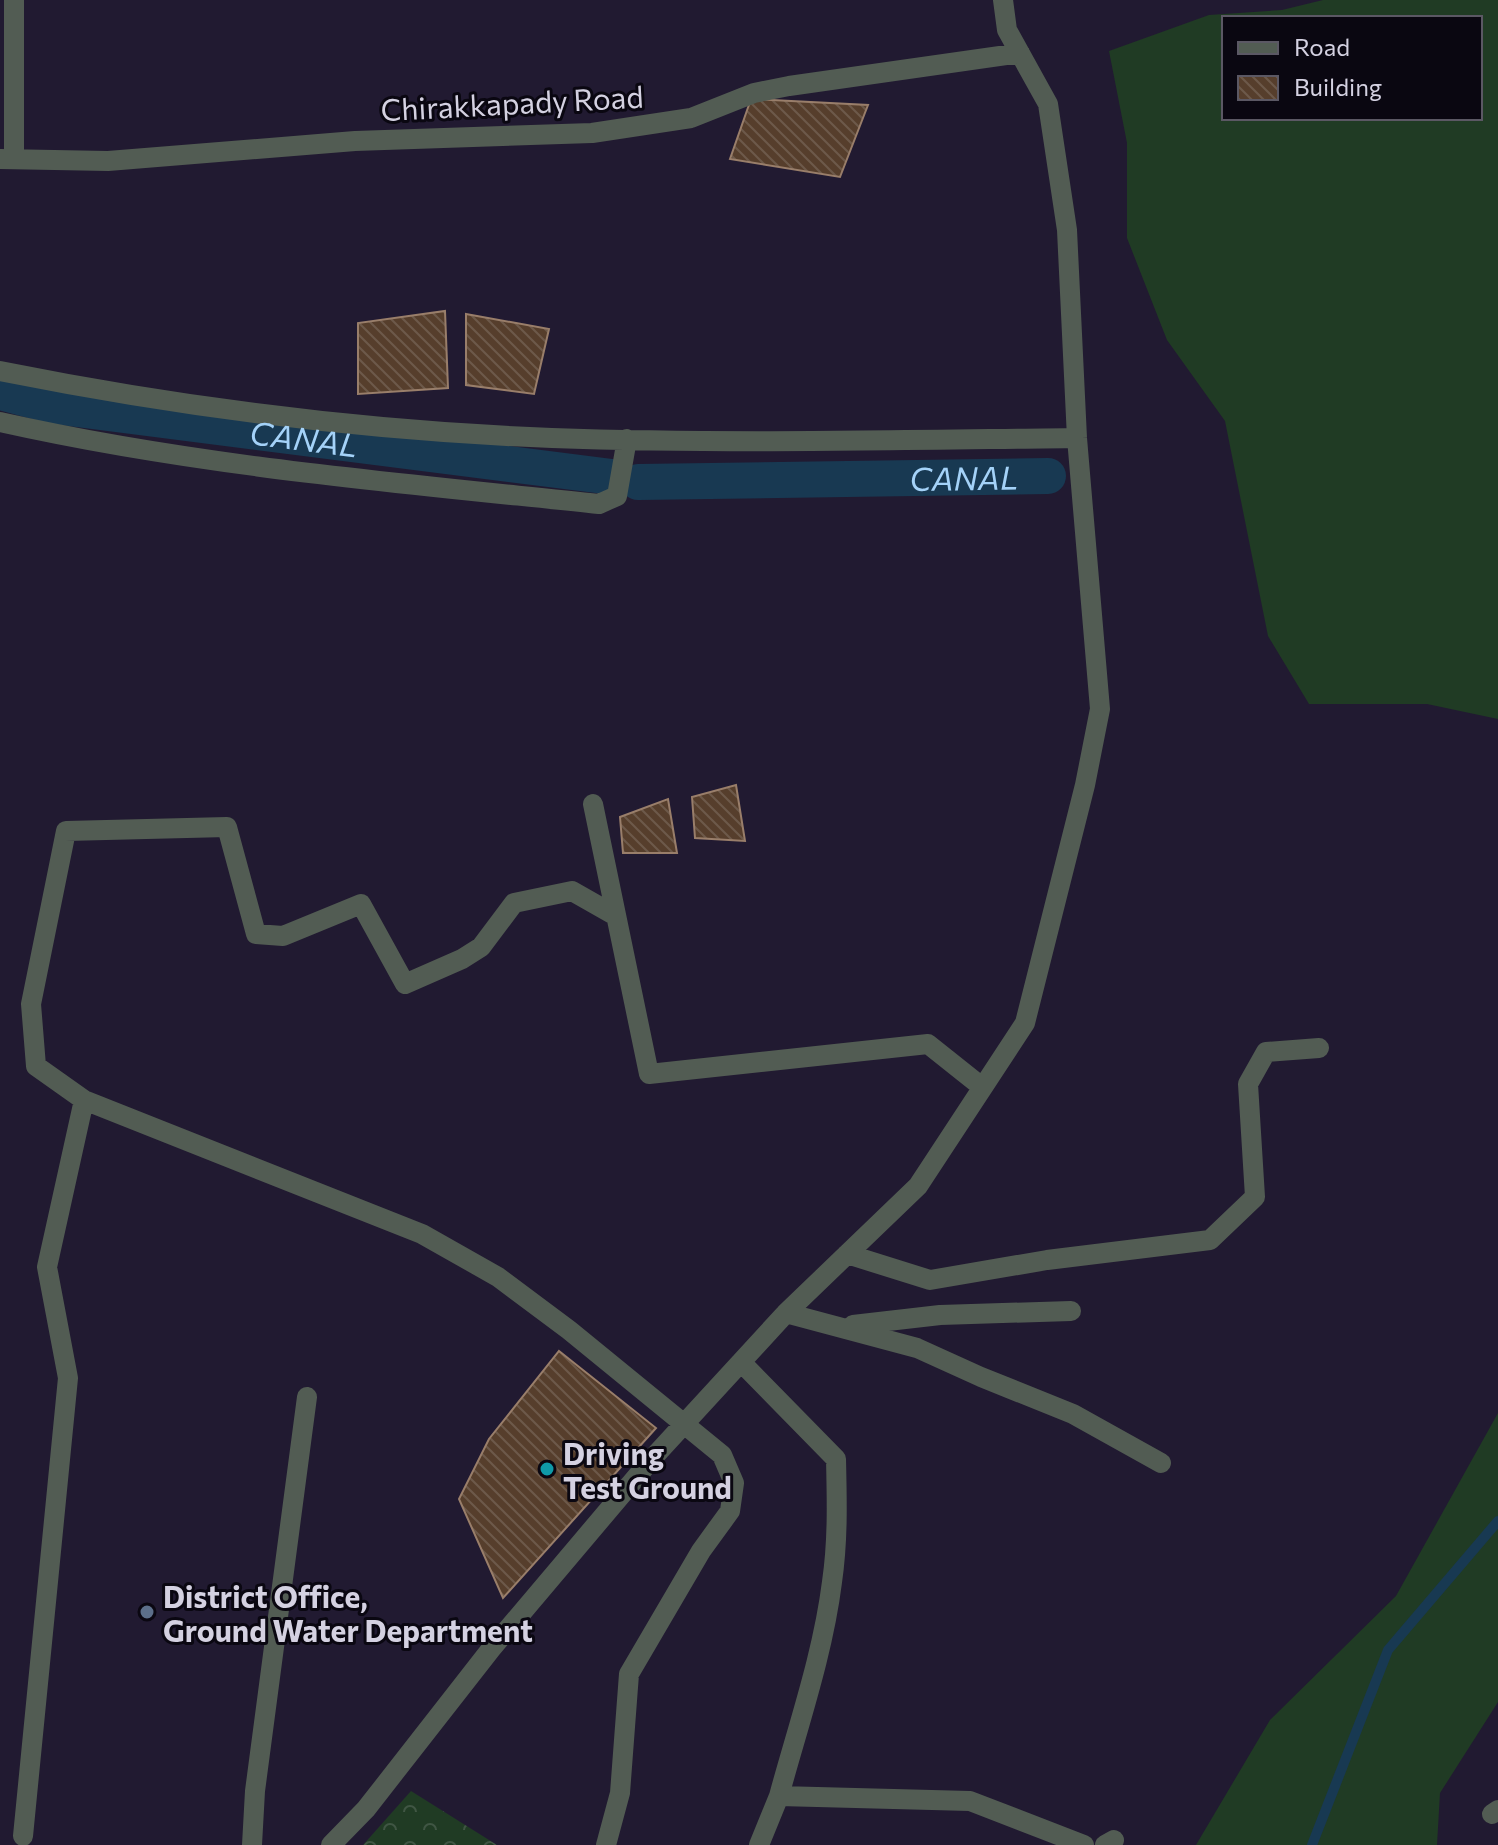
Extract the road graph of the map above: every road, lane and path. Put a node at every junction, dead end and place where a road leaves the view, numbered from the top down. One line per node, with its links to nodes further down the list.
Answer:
1 (14, 0): 4 (street)
2 (1003, 0): 3 (street)
3 (1020, 53): 4 (street, Chirakkapady Road); 7 (street)
4 (7, 159)
5 (0, 371): 8 (street)
6 (0, 422): 8 (street)
7 (1077, 438): 8 (street); 12 (street)
8 (627, 439)
9 (593, 804): 10 (street)
10 (616, 916): 12 (street); 13 (street)
11 (1319, 1048): 14 (street)
12 (982, 1087): 14 (street)
13 (84, 1100): 20 (street); 23 (street)
14 (847, 1254): 16 (street)
15 (1071, 1311): 17 (street)
16 (786, 1313): 17 (street); 18 (street)
17 (841, 1327): 21 (street)
18 (741, 1362): 20 (street); 22 (street)
19 (307, 1397): 24 (street)
20 (683, 1426): 25 (street); 26 (street)
21 (1161, 1463)
22 (779, 1796): 27 (street); 28 (street)
23 (20, 1842)
24 (252, 1845)
25 (331, 1845)
26 (606, 1845)
27 (759, 1845)
28 (1084, 1845)

